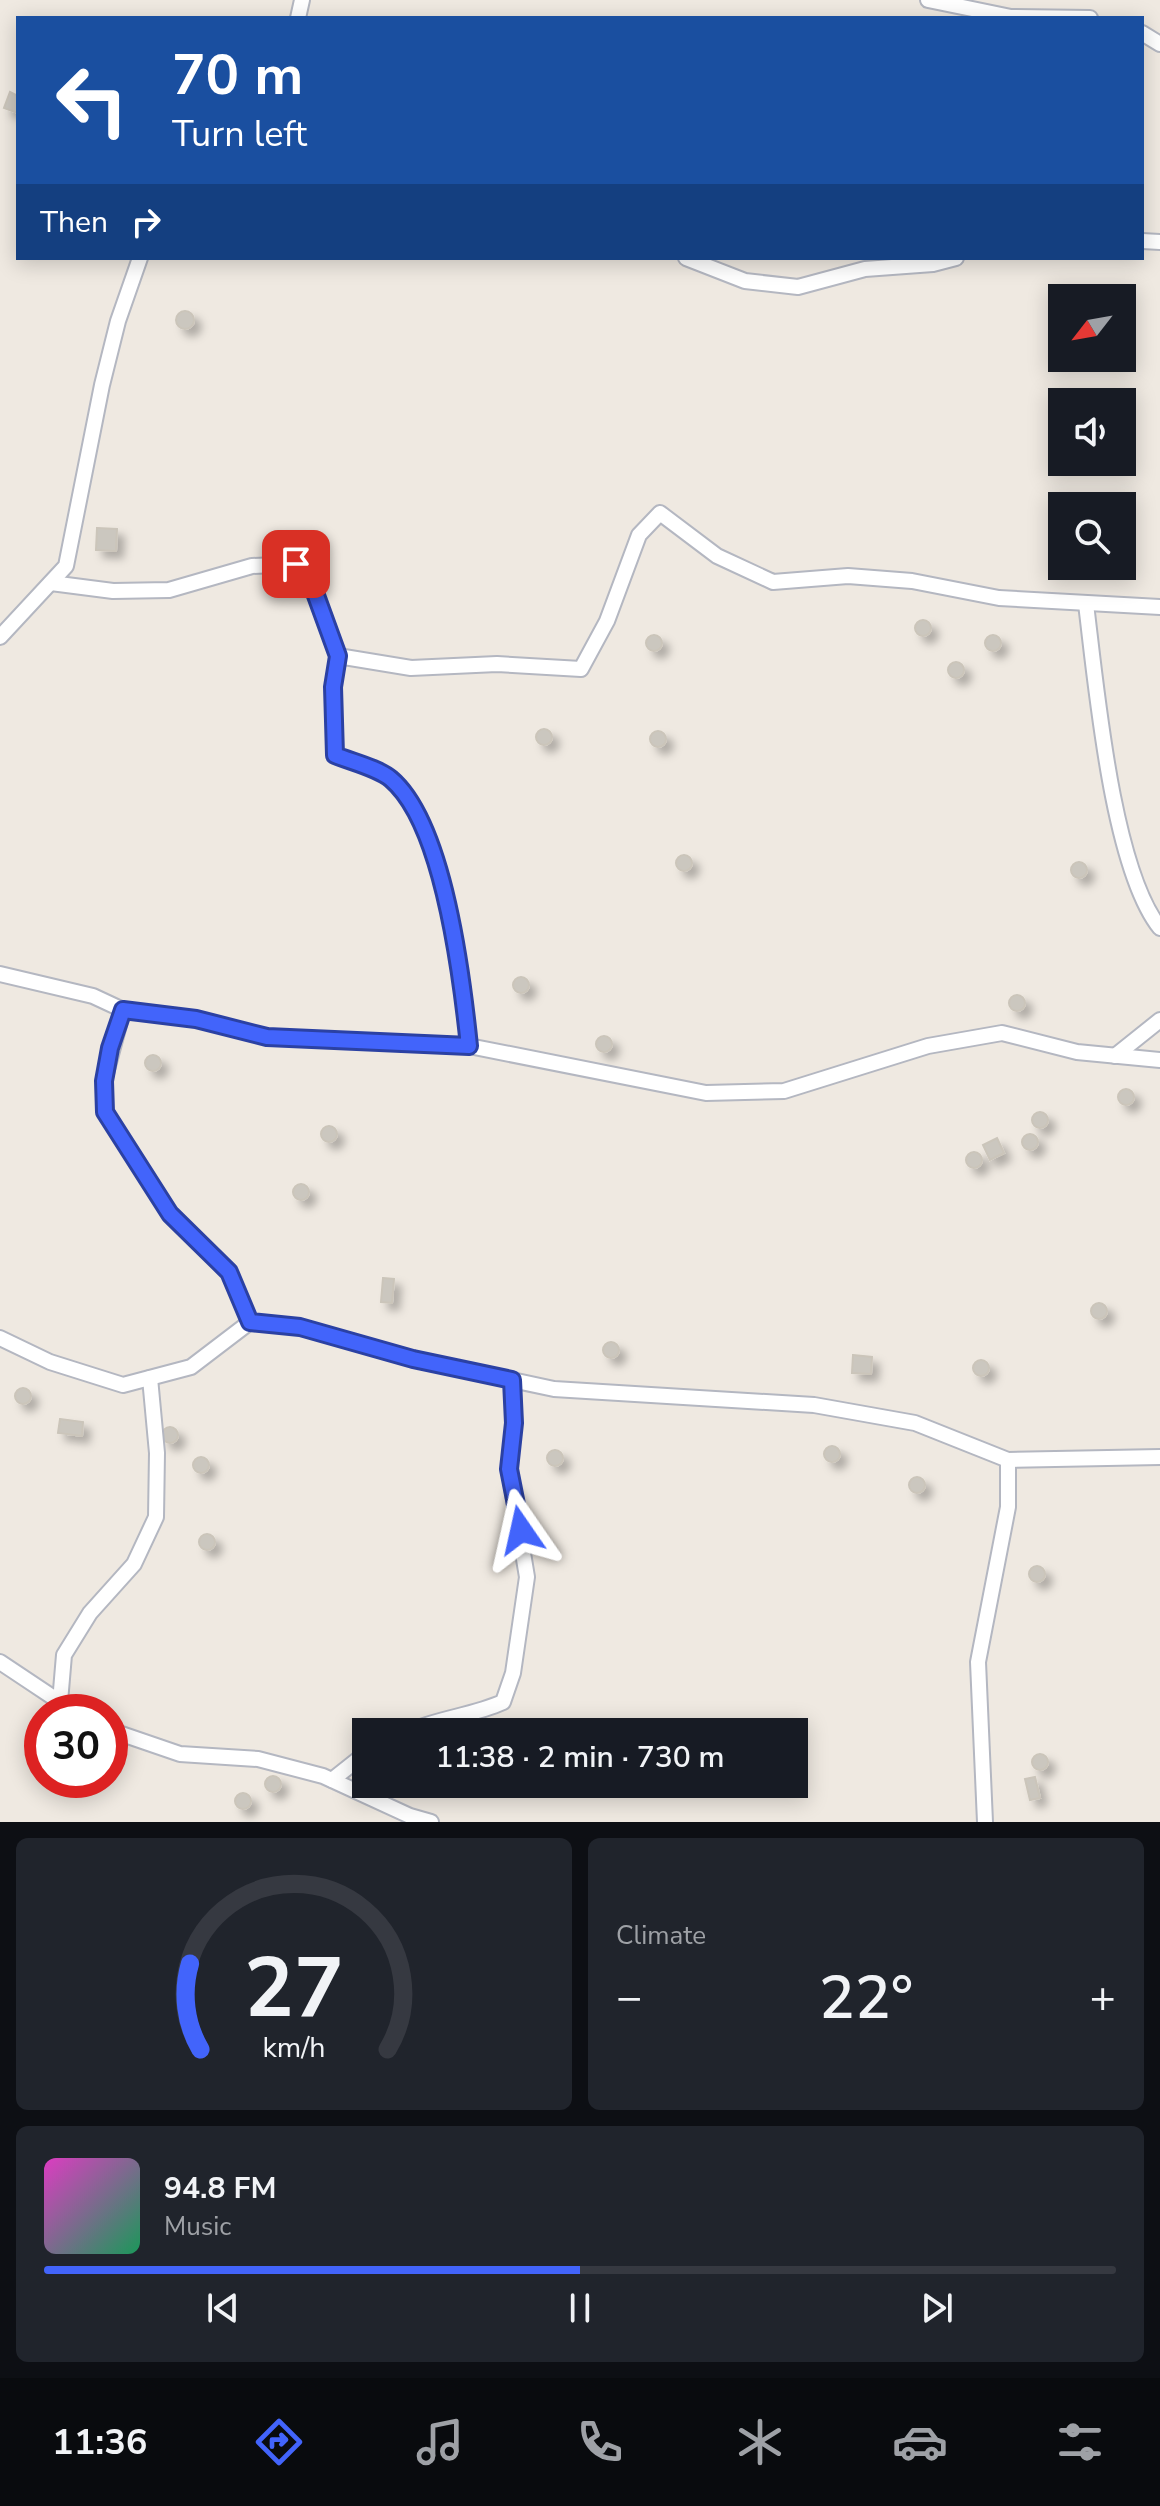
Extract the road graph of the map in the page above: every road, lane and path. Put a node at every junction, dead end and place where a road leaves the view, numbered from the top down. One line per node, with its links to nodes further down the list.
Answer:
1 (928, 0): 2 (street)
2 (1006, 16)
3 (139, 260): 6 (street)
4 (691, 260): 5 (street)
5 (948, 260)
6 (51, 583): 9 (street); 10 (street)
7 (1086, 604): 8 (street); 10 (street); 11 (street)
8 (1160, 607)
9 (0, 637)
10 (338, 656): 15 (street)
11 (1160, 928)
12 (0, 974): 13 (street)
13 (123, 1010): 15 (street); 18 (street)
14 (1160, 1020): 16 (street)
15 (469, 1046): 16 (street)
16 (1115, 1056): 17 (street)
17 (1160, 1060)
18 (250, 1322): 20 (street); 21 (street)
19 (0, 1338): 20 (street)
20 (150, 1378): 26 (street)
21 (512, 1380): 23 (street); 27 (street)
22 (1160, 1457): 23 (street)
23 (1008, 1460): 32 (street)
24 (0, 1662): 25 (street)
25 (48, 1694)
26 (61, 1694)
27 (454, 1718)
28 (128, 1736): 30 (street)
29 (352, 1764): 30 (street)
30 (332, 1780): 31 (street)
31 (431, 1822)
32 (985, 1822)

